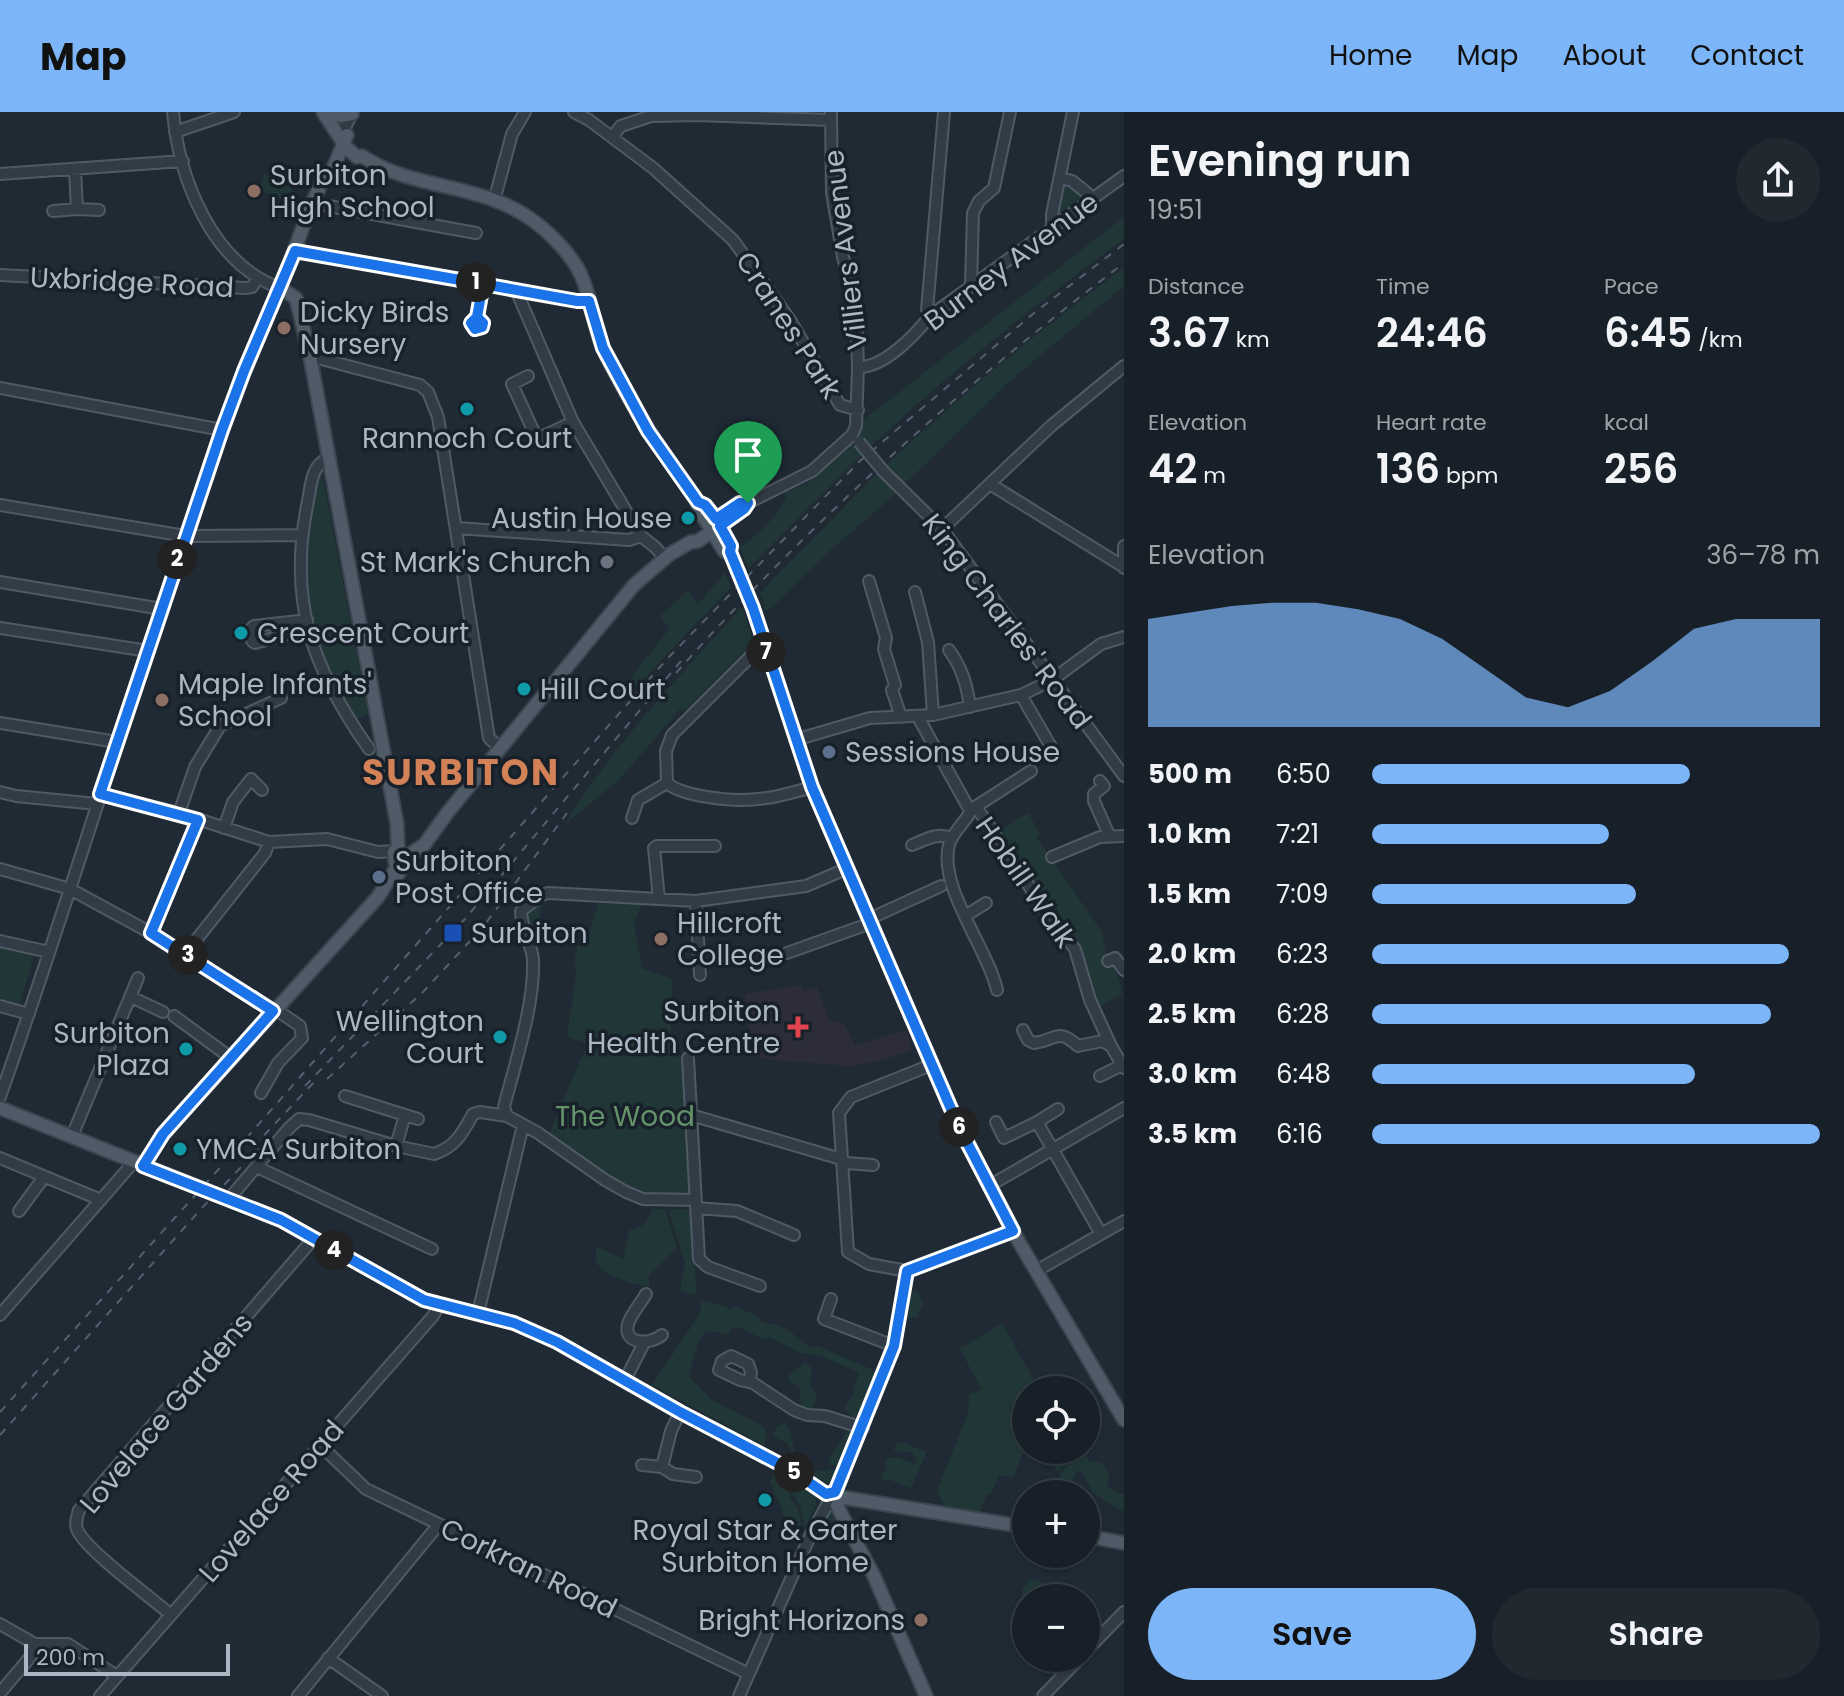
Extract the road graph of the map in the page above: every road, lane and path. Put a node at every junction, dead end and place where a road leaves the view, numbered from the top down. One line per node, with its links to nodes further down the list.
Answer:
1 (173, 112): 12 (street)
2 (234, 112): 12 (street)
3 (525, 112): 21 (street)
4 (574, 112): 14 (street, Cranes Park)
5 (944, 112): 36 (street)
6 (1010, 112): 32 (street)
7 (1073, 112): 19 (street)
8 (330, 113): 9 (main road); 13 (main road)
9 (354, 113): 13 (street)
10 (699, 113): 11 (street); 14 (street)
11 (831, 116): 40 (street, Villiers Avenue)
12 (175, 132): 15 (street)
13 (344, 135): 21 (main road); 22 (main road)
14 (612, 137): 43 (street, Cranes Park)
15 (183, 161): 16 (street); 30 (street)
16 (75, 170): 17 (street); 23 (street)
17 (0, 174)
18 (1124, 176): 20 (street, Burney Avenue)
19 (1061, 178): 20 (street); 26 (street)
20 (1093, 198): 26 (street, Burney Avenue)
21 (494, 201): 35 (main road)
22 (312, 203): 27 (street); 28 (main road)
23 (77, 209): 24 (street); 25 (street)
24 (99, 210)
25 (53, 211)
26 (1052, 228): 32 (street, Burney Avenue)
27 (476, 233)
28 (295, 251): 31 (street); 33 (main road)
29 (0, 275): 30 (street, Uxbridge Road)
30 (258, 278): 33 (street)
31 (483, 284): 34 (street); 37 (street)
32 (971, 285): 36 (street, Burney Avenue)
33 (280, 288): 38 (main road); 45 (street)
34 (516, 290): 35 (street); 44 (street)
35 (589, 301): 50 (main road)
36 (930, 316): 40 (street, Burney Avenue)
37 (477, 317)
38 (310, 356): 47 (main road); 51 (street)
39 (1124, 366): 48 (street)
40 (858, 367): 43 (street, Villiers Avenue)
41 (528, 376): 44 (street)
42 (0, 388): 45 (street)
43 (858, 410): 46 (street, Villiers Avenue)
44 (573, 422): 55 (street)
45 (222, 430): 54 (street)
46 (855, 439): 50 (street); 52 (street, King Charles' Road, bridge)
47 (327, 459): 53 (street); 101 (main road)
48 (990, 484): 52 (street); 58 (street)
49 (0, 505): 54 (street)
50 (714, 525): 57 (main road); 66 (main road, bridge)
51 (457, 528): 55 (street); 79 (street)
52 (942, 529): 69 (street, King Charles' Road)
53 (302, 535): 54 (street); 63 (street)
54 (185, 536): 62 (street)
55 (641, 536): 57 (street)
56 (1124, 546): 58 (street)
57 (665, 558): 79 (main road)
58 (1124, 568)
59 (869, 581): 74 (street)
60 (0, 582): 62 (street)
61 (915, 592): 73 (street)
62 (162, 609): 68 (street)
63 (308, 624): 63 (street); 80 (street)
64 (0, 628): 68 (street)
65 (1124, 637): 69 (street)
66 (765, 647): 77 (main road); 84 (street)
67 (949, 650): 72 (street)
68 (148, 651): 78 (street)
69 (1052, 680): 70 (street); 83 (street, King Charles' Road)
70 (1021, 695): 72 (street); 81 (street)
71 (281, 698): 91 (street)
72 (970, 707): 73 (street)
73 (933, 715): 75 (street)
74 (901, 717): 75 (street); 77 (street)
75 (918, 717): 90 (street, Hobill Walk)
76 (0, 723): 78 (street)
77 (795, 740): 86 (main road)
78 (117, 742): 89 (street)
79 (500, 748): 101 (main road)
80 (369, 749)
81 (1054, 752)
82 (1031, 771): 90 (street)
83 (1124, 776)
84 (667, 783): 86 (street); 92 (street)
85 (1103, 786): 95 (street)
86 (812, 787): 103 (main road)
87 (262, 790): 94 (street)
88 (0, 792): 89 (street)
89 (99, 799): 91 (street); 106 (street)
90 (972, 809): 97 (street); 127 (street, Hobill Walk)
91 (179, 813): 93 (street)
92 (632, 818)
93 (198, 820): 94 (street); 112 (street)
94 (224, 828): 98 (street)
95 (1109, 835): 96 (street); 102 (street)
96 (1124, 836)
97 (951, 838): 99 (street); 110 (street)
98 (269, 842): 101 (street); 116 (street)
99 (912, 845)
100 (715, 846): 107 (street)
101 (402, 853): 124 (main road)
102 (1052, 856)
103 (848, 868): 108 (street); 111 (main road)
104 (0, 869): 106 (street)
105 (941, 886): 111 (street)
106 (70, 889): 112 (street); 114 (street)
107 (659, 899): 108 (street); 141 (street)
108 (696, 901): 119 (street)
109 (986, 903): 110 (street)
110 (965, 916): 121 (street)
111 (870, 921): 115 (street); 130 (main road)
112 (151, 933): 116 (street)
113 (0, 941): 114 (street)
114 (49, 952): 125 (street)
115 (787, 953)
116 (185, 954): 124 (street)
117 (1108, 961): 118 (street)
118 (1124, 970)
119 (700, 975)
120 (138, 978): 122 (street)
121 (999, 984)
122 (131, 997): 128 (street); 146 (street)
123 (0, 1006): 125 (street)
124 (274, 1010): 128 (main road); 133 (street)
125 (29, 1014): 135 (street)
126 (1023, 1030): 127 (street)
127 (1117, 1050): 131 (street, Hobill Walk)
128 (231, 1058): 151 (main road)
129 (688, 1058): 140 (street)
130 (931, 1065): 150 (street); 155 (main road)
131 (1123, 1066): 132 (street)
132 (1100, 1076)
133 (261, 1093)
134 (352, 1096): 139 (street)
135 (0, 1097)
136 (0, 1108): 146 (main road)
137 (1124, 1108): 148 (street)
138 (1058, 1109): 144 (street)
139 (405, 1115): 142 (street); 147 (street)
140 (691, 1115): 150 (street); 158 (street)
141 (507, 1116): 145 (street); 147 (street)
142 (418, 1119)
143 (996, 1122): 144 (street)
144 (1037, 1122): 148 (street)
145 (523, 1125): 158 (street); 172 (street)
146 (72, 1136): 151 (main road)
147 (396, 1146): 153 (street)
148 (1052, 1149): 155 (street); 162 (street)
149 (0, 1158): 154 (street)
150 (841, 1159): 152 (street); 166 (street)
151 (138, 1164): 156 (main road); 157 (street)
152 (873, 1165)
153 (257, 1167): 156 (street); 165 (street)
154 (44, 1177): 157 (street); 159 (street)
155 (989, 1186): 161 (main road)
156 (229, 1199): 164 (main road)
157 (101, 1200): 173 (street)
158 (696, 1204): 163 (street); 168 (street)
159 (19, 1211)
160 (1124, 1221): 162 (street)
161 (1013, 1231): 166 (street); 167 (main road)
162 (1101, 1234): 167 (street)
163 (794, 1235)
164 (314, 1238): 171 (main road); 192 (street, Lovelace Gardens)
165 (432, 1249)
166 (907, 1271): 176 (street)
167 (1036, 1271): 180 (main road)
168 (760, 1286)
169 (646, 1294): 175 (street)
170 (831, 1299): 176 (street)
171 (439, 1305): 172 (main road); 182 (street, Lovelace Road)
172 (478, 1313): 177 (main road)
173 (0, 1315)
174 (662, 1335): 175 (street)
175 (644, 1343): 177 (street)
176 (894, 1346): 181 (street)
177 (625, 1380): 179 (main road)
178 (750, 1381): 181 (street)
179 (680, 1412): 184 (street); 186 (main road)
180 (1124, 1420)
181 (863, 1428): 186 (street)
182 (320, 1445): 187 (street, Corkran Road); 192 (street, Lovelace Road)
183 (642, 1465): 184 (street)
184 (662, 1467): 185 (street)
185 (696, 1477)
186 (833, 1499): 188 (main road); 198 (street); 205 (main road)
187 (439, 1524): 196 (street); 198 (street, Corkran Road)
188 (1012, 1525)
189 (1100, 1539): 190 (main road)
190 (1124, 1543)
191 (1124, 1612): 194 (street)
192 (171, 1615): 199 (street, Lovelace Road)
193 (0, 1624): 195 (street)
194 (1100, 1637)
195 (35, 1644): 199 (street); 200 (street)
196 (328, 1658): 202 (street); 203 (street)
197 (1066, 1672): 206 (street)
198 (749, 1674): 204 (street)
199 (117, 1676): 201 (street, Lovelace Road)
200 (0, 1693)
201 (100, 1696)
202 (298, 1696)
203 (382, 1696)
204 (739, 1696)
205 (926, 1696)
206 (1043, 1696)

